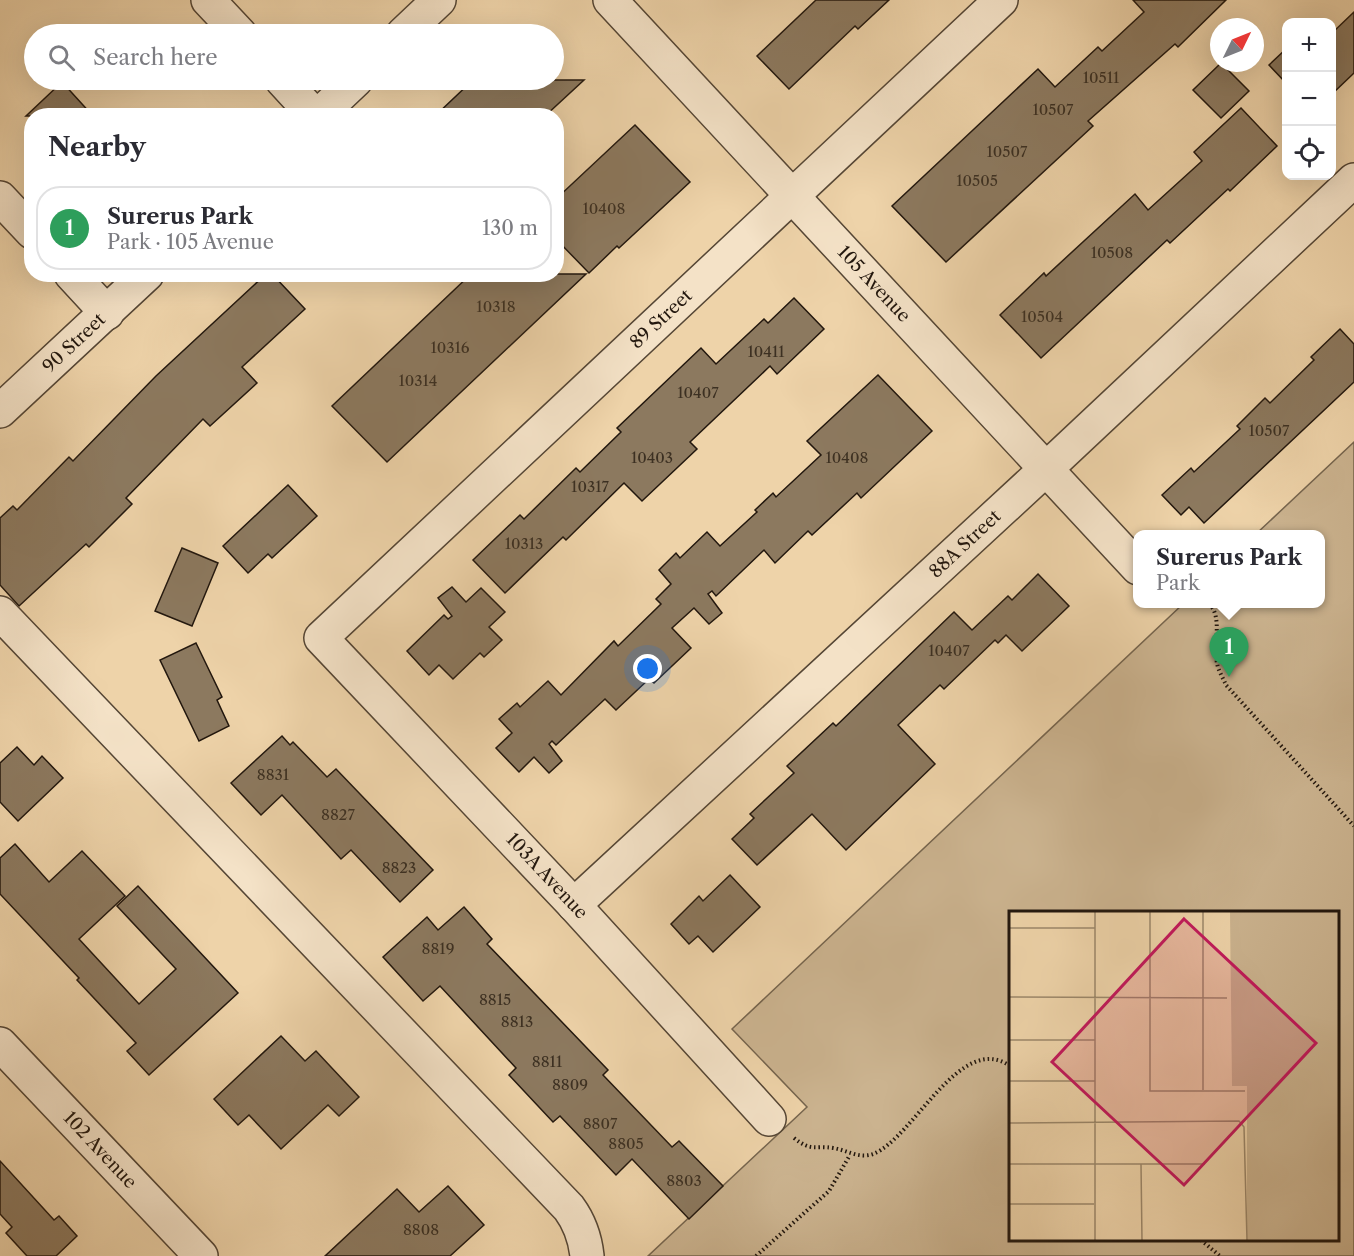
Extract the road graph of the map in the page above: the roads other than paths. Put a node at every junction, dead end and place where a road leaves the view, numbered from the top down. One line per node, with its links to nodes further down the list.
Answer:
1 (208, 0): 5 (street)
2 (439, 0): 6 (street)
3 (610, 0): 12 (street, 105 Avenue)
4 (1002, 0): 12 (street, 89 Street)
5 (231, 24)
6 (414, 24)
7 (292, 90): 9 (street)
8 (345, 90): 10 (street)
9 (309, 108)
10 (326, 108)
11 (1354, 180): 19 (street, 88A Street)
12 (793, 196): 19 (street, 105 Avenue); 22 (street, 89 Street)
13 (0, 198): 14 (street)
14 (24, 224)
15 (78, 282): 17 (street)
16 (139, 282): 17 (street, 90 Street)
17 (106, 313): 18 (street, 90 Street)
18 (0, 411)
19 (1046, 469): 20 (street, 105 Avenue); 23 (street, 88A Street)
20 (1133, 564)
21 (0, 613): 26 (street)
22 (321, 638): 23 (street, 103A Avenue)
23 (574, 905): 25 (street, 103A Avenue)
24 (0, 1044): 27 (street, 102 Avenue)
25 (769, 1119)
26 (586, 1253)
27 (201, 1256)

